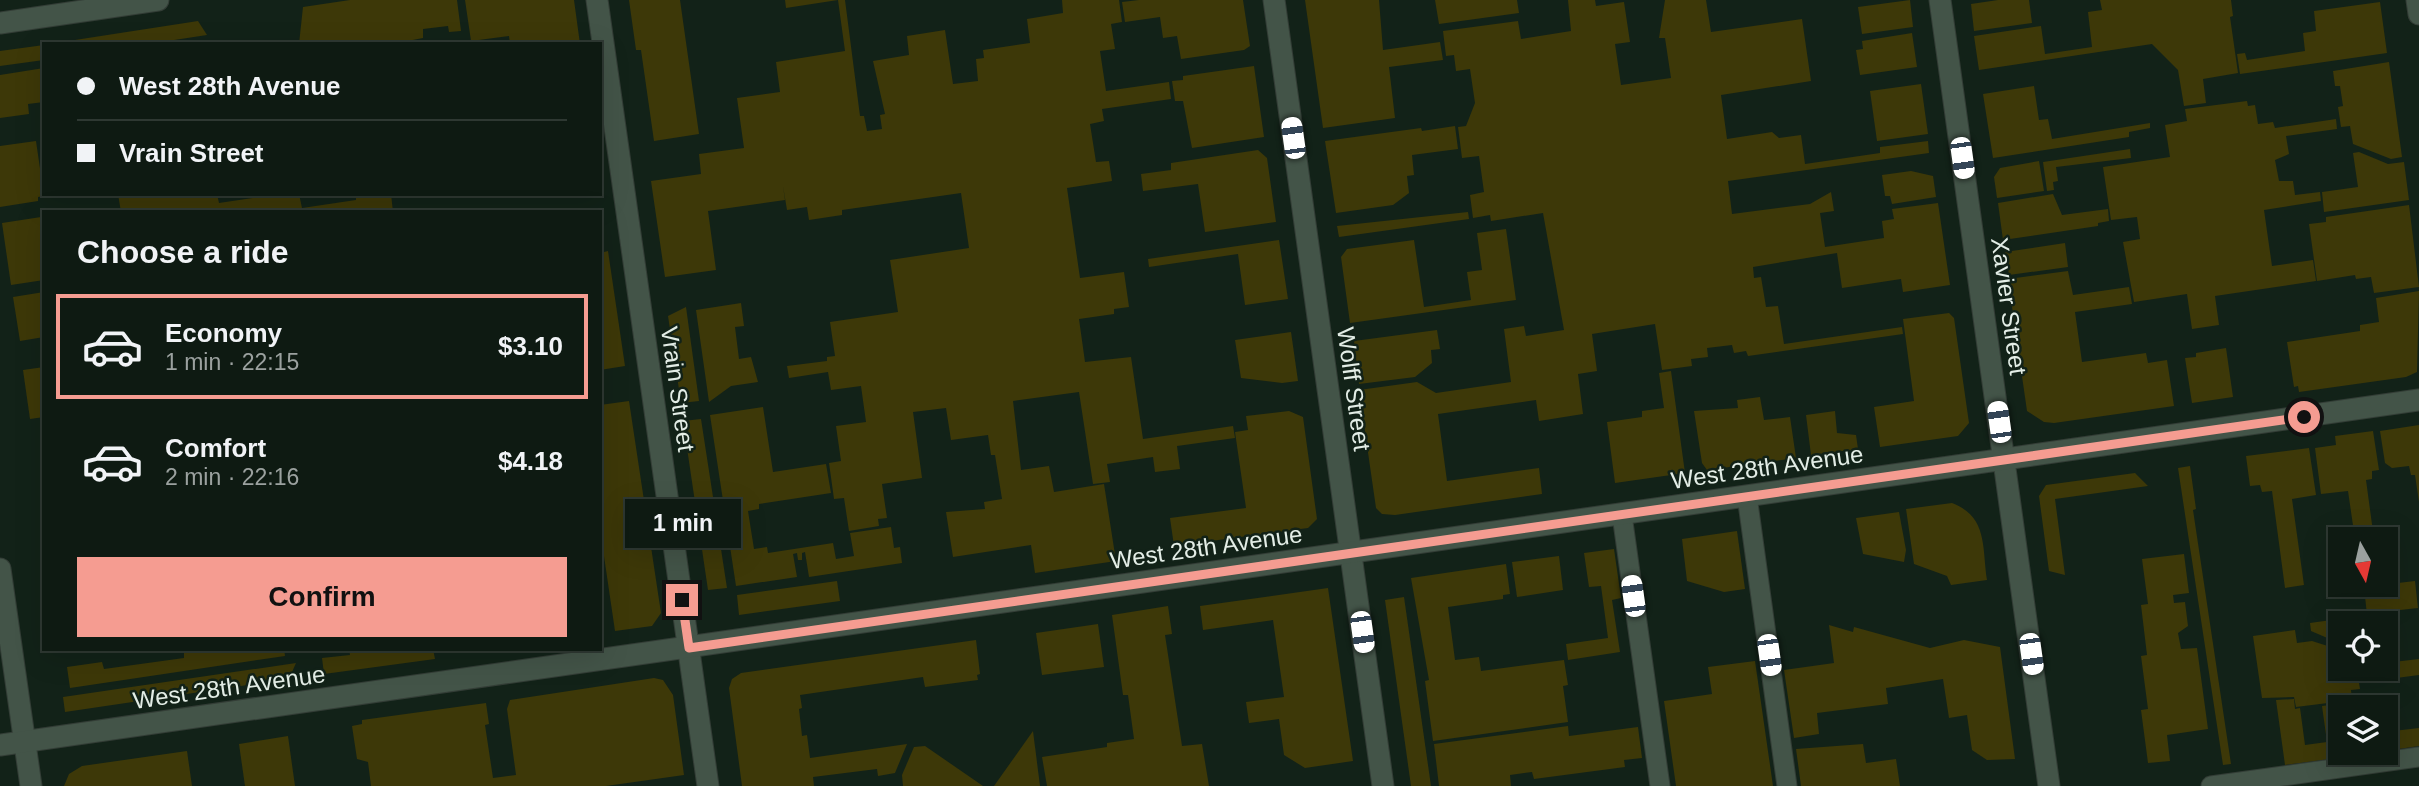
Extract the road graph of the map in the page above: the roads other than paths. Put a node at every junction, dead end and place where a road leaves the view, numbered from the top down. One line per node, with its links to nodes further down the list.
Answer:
1 (158, 0): 7 (street)
2 (597, 0): 14 (street, Vrain Street)
3 (1274, 0): 12 (street, Wolff Street)
4 (1940, 0): 9 (street, Xavier Street)
5 (2417, 0): 6 (street)
6 (2419, 14)
7 (0, 23)
8 (2419, 400): 9 (street, West 28th Avenue)
9 (2004, 460): 10 (street, West 28th Avenue); 23 (street, Xavier Street)
10 (1747, 496): 11 (street, West 28th Avenue); 22 (lane)
11 (1622, 514): 12 (street, West 28th Avenue); 21 (lane)
12 (1351, 553): 14 (street, West 28th Avenue); 20 (street, Wolff Street)
13 (0, 569): 15 (street)
14 (689, 648): 15 (street, West 28th Avenue); 19 (street, Vrain Street)
15 (24, 742): 16 (street, West 28th Avenue); 18 (street)
16 (0, 746)
17 (2419, 757): 24 (lane)
18 (31, 786)
19 (708, 786)
20 (1383, 786)
21 (1660, 786)
22 (1787, 786)
23 (2049, 786)
24 (2211, 786)

